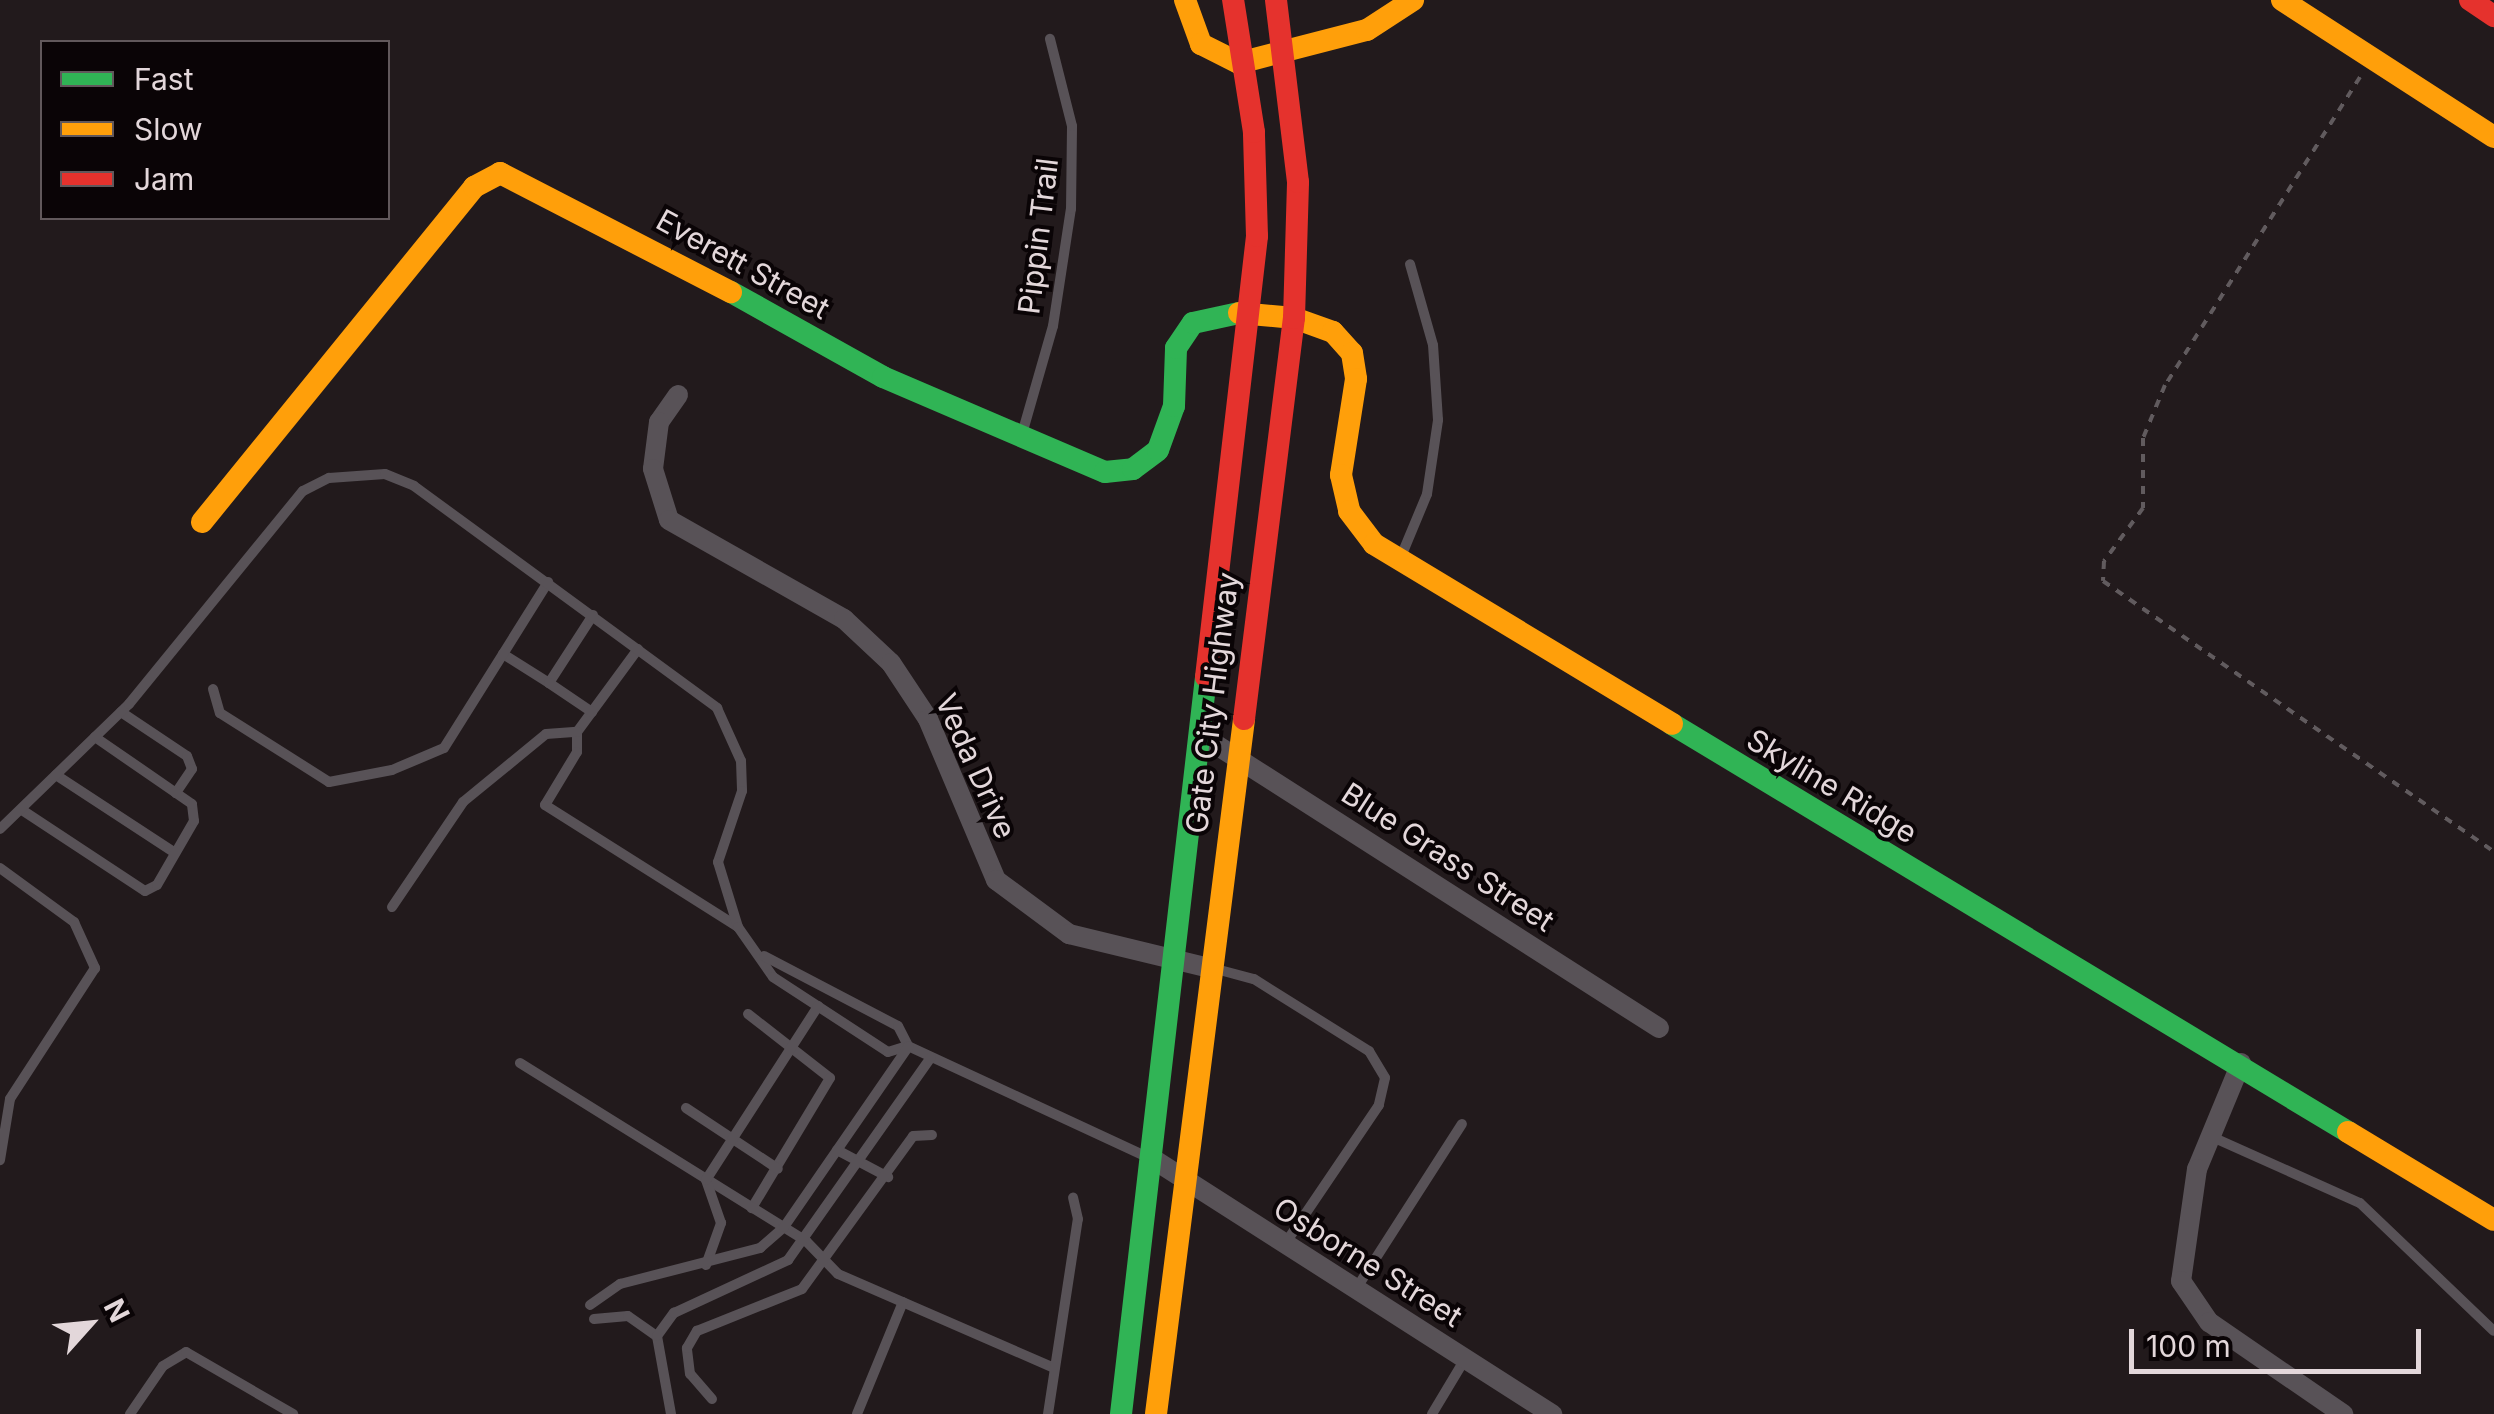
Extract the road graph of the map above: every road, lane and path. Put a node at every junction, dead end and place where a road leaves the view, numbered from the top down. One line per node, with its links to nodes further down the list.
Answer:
1 (1185, 0): 11 (main road)
2 (1232, 0): 11 (main road, Gate City Highway)
3 (1276, 0): 9 (main road, Gate City Highway)
4 (1414, 0): 9 (main road)
5 (2282, 0): 10 (main road)
6 (2470, 0): 7 (main road)
7 (2494, 16)
8 (1050, 39): 17 (lane, Pippin Trail)
9 (1286, 54): 11 (main road); 15 (main road, Gate City Highway)
10 (2370, 60): 12 (main road); 36 (path)
11 (1246, 62): 14 (main road, Gate City Highway)
12 (2494, 138)
13 (1410, 264): 19 (lane)
14 (1251, 312): 15 (main road, Everett Street); 17 (main road, Everett Street); 30 (main road, Gate City Highway)
15 (1294, 318): 19 (main road, Skyline Ridge); 31 (main road, Gate City Highway)
16 (678, 394): 42 (street, Veda Drive)
17 (1021, 437): 18 (main road, Everett Street)
18 (202, 522)
19 (1400, 560): 51 (main road, Skyline Ridge)
20 (548, 582): 21 (lane); 23 (lane); 26 (lane)
21 (593, 616): 22 (lane); 24 (lane)
22 (638, 649): 27 (lane); 40 (lane)
23 (503, 654): 24 (lane); 25 (lane)
24 (549, 684): 27 (lane)
25 (213, 689)
26 (120, 712): 29 (lane); 33 (lane)
27 (592, 712): 28 (lane)
28 (577, 732): 39 (lane); 40 (lane)
29 (95, 738): 32 (lane); 33 (lane)
30 (1204, 738): 31 (street, Blue Grass Street); 42 (main road, Gate City Highway)
31 (1236, 757): 43 (main road, Gate City Highway); 46 (street, Blue Grass Street)
32 (56, 775): 34 (lane); 37 (lane)
33 (176, 792): 37 (lane)
34 (22, 810): 35 (lane); 37 (lane)
35 (0, 830)
36 (2494, 852)
37 (176, 854)
38 (0, 868): 59 (lane)
39 (392, 907)
40 (738, 927): 41 (lane)
41 (763, 956): 44 (lane); 48 (lane)
42 (1176, 962): 43 (street, Veda Drive); 58 (main road, Gate City Highway)
43 (1210, 968): 64 (main road, Gate City Highway); 70 (lane)
44 (818, 1006): 47 (lane); 48 (lane)
45 (748, 1014): 47 (lane)
46 (1658, 1028)
47 (792, 1045): 56 (lane); 61 (lane)
48 (908, 1046): 49 (lane); 57 (lane)
49 (931, 1057): 58 (lane); 60 (lane)
50 (520, 1063): 63 (lane)
51 (2241, 1063): 55 (street); 67 (main road, Skyline Ridge)
52 (686, 1108): 56 (lane)
53 (1462, 1124): 73 (lane)
54 (932, 1135): 62 (lane)
55 (2209, 1136): 77 (lane); 91 (street)
56 (733, 1138): 61 (lane); 63 (lane)
57 (837, 1150): 60 (lane); 68 (lane)
58 (1153, 1159): 64 (street, Osborne Street); 87 (main road, Gate City Highway)
59 (0, 1160)
60 (858, 1165): 62 (lane); 69 (lane)
61 (778, 1168): 66 (lane)
62 (888, 1177): 71 (lane)
63 (706, 1180): 66 (lane); 72 (lane)
64 (1185, 1181): 70 (street, Osborne Street); 88 (main road, Gate City Highway)
65 (1073, 1198): 80 (lane)
66 (752, 1208): 68 (lane)
67 (2494, 1220)
68 (784, 1227): 69 (lane); 72 (lane)
69 (806, 1241): 71 (lane); 78 (lane)
70 (1284, 1246): 73 (street, Osborne Street)
71 (828, 1261): 74 (lane); 81 (lane)
72 (706, 1265): 75 (lane)
73 (1355, 1290): 79 (street, Osborne Street)
74 (904, 1302): 80 (lane); 85 (lane)
75 (590, 1304)
76 (594, 1319): 78 (lane)
77 (2494, 1331)
78 (657, 1336): 82 (lane)
79 (1464, 1359): 89 (lane); 90 (street, Osborne Street)
80 (1054, 1368): 86 (lane)
81 (712, 1399)
82 (668, 1411)
83 (130, 1414): 84 (lane)
84 (293, 1414)
85 (857, 1414)
86 (1048, 1414)
87 (1121, 1414)
88 (1156, 1414)
89 (1432, 1414)
90 (1552, 1414)
91 (2343, 1414)

